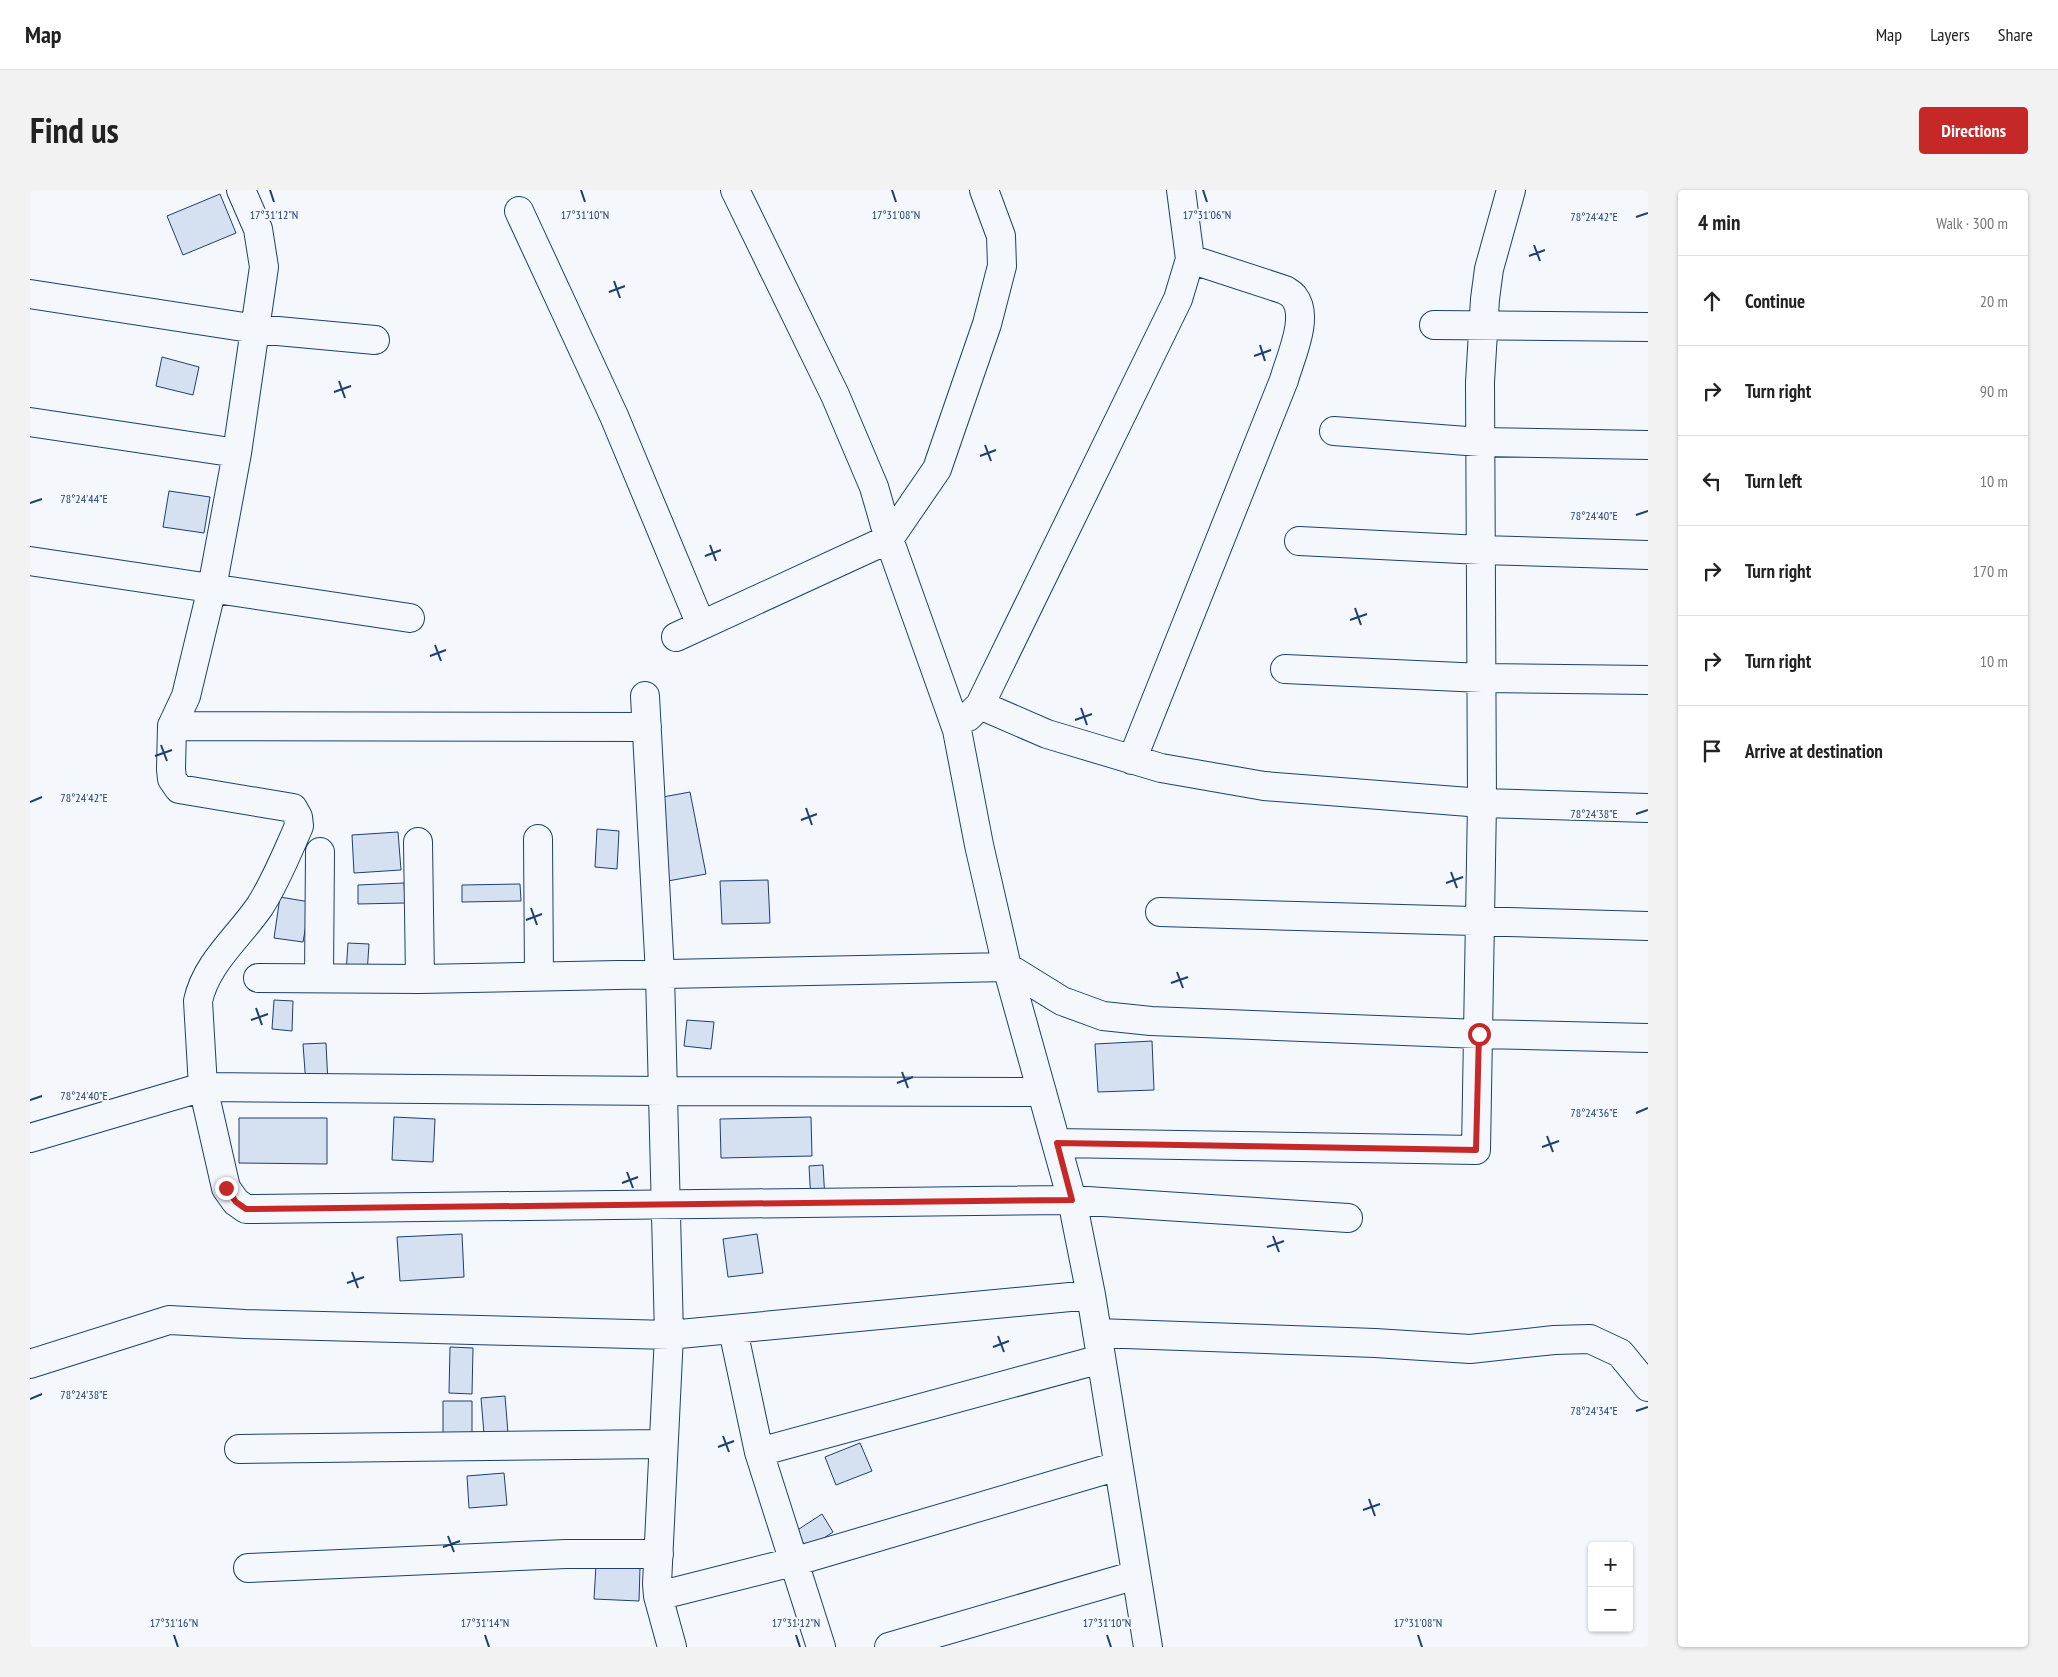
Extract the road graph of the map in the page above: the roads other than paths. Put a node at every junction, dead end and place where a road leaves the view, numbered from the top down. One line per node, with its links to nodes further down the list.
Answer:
1 (242, 190): 12 (street)
2 (734, 190): 19 (street)
3 (984, 190): 19 (street)
4 (1181, 190): 7 (street)
5 (1510, 190): 10 (street)
6 (519, 211): 26 (street)
7 (1190, 259): 32 (street); 36 (street)
8 (30, 294): 12 (street)
9 (1434, 325): 10 (street)
10 (1483, 325): 11 (street); 16 (street)
11 (1648, 327)
12 (256, 329): 13 (street); 18 (street)
13 (375, 340)
14 (30, 422): 18 (street)
15 (1334, 432): 16 (street)
16 (1480, 442): 17 (street); 21 (street)
17 (1648, 445)
18 (237, 452): 24 (street)
19 (889, 539): 26 (street); 35 (street)
20 (1299, 542): 21 (street)
21 (1481, 550): 22 (street); 29 (street)
22 (1648, 555)
23 (30, 561): 24 (street)
24 (212, 588): 25 (street); 33 (street)
25 (410, 618)
26 (702, 625): 27 (street)
27 (676, 637)
28 (1285, 669): 29 (street)
29 (1482, 678): 30 (street); 37 (street)
30 (1648, 680)
31 (645, 696): 34 (street)
32 (980, 705): 35 (street); 36 (street)
33 (172, 726): 34 (street); 53 (street)
34 (647, 727): 46 (street)
35 (957, 730): 45 (street)
36 (1132, 760): 37 (street)
37 (1482, 803): 38 (street); 43 (street)
38 (1648, 808)
39 (538, 840): 47 (street)
40 (418, 842): 50 (street)
41 (320, 852): 49 (street)
42 (1160, 912): 43 (street)
43 (1481, 922): 44 (street); 51 (street)
44 (1648, 926)
45 (1007, 967): 46 (street); 51 (street); 55 (street)
46 (660, 974): 47 (street); 54 (street)
47 (539, 976): 50 (street)
48 (258, 978): 49 (street)
49 (319, 978): 50 (street)
50 (420, 979)
51 (1479, 1034): 52 (street); 57 (street)
52 (1648, 1038)
53 (203, 1087): 54 (street); 56 (street); 59 (street)
54 (663, 1091): 55 (street); 59 (street)
55 (1042, 1092): 57 (street)
56 (30, 1138)
57 (1057, 1143): 58 (street)
58 (1072, 1200): 59 (street); 60 (street); 61 (street)
59 (664, 1204): 64 (street)
60 (1348, 1218)
61 (1091, 1295): 62 (street); 63 (street)
62 (733, 1330): 64 (street); 70 (street)
63 (1097, 1333): 65 (street); 67 (street)
64 (669, 1335): 66 (street); 68 (street)
65 (1101, 1359): 70 (street); 71 (street)
66 (30, 1364)
67 (1648, 1387)
68 (662, 1444): 69 (street); 72 (street)
69 (239, 1449)
70 (759, 1452): 73 (street)
71 (1118, 1466): 73 (street); 75 (street)
72 (659, 1554): 74 (street); 76 (street)
73 (793, 1562): 76 (street); 78 (street)
74 (248, 1568)
75 (1136, 1575): 79 (street); 80 (street)
76 (658, 1596): 77 (street)
77 (672, 1647)
78 (821, 1647)
79 (889, 1647)
80 (1148, 1647)

